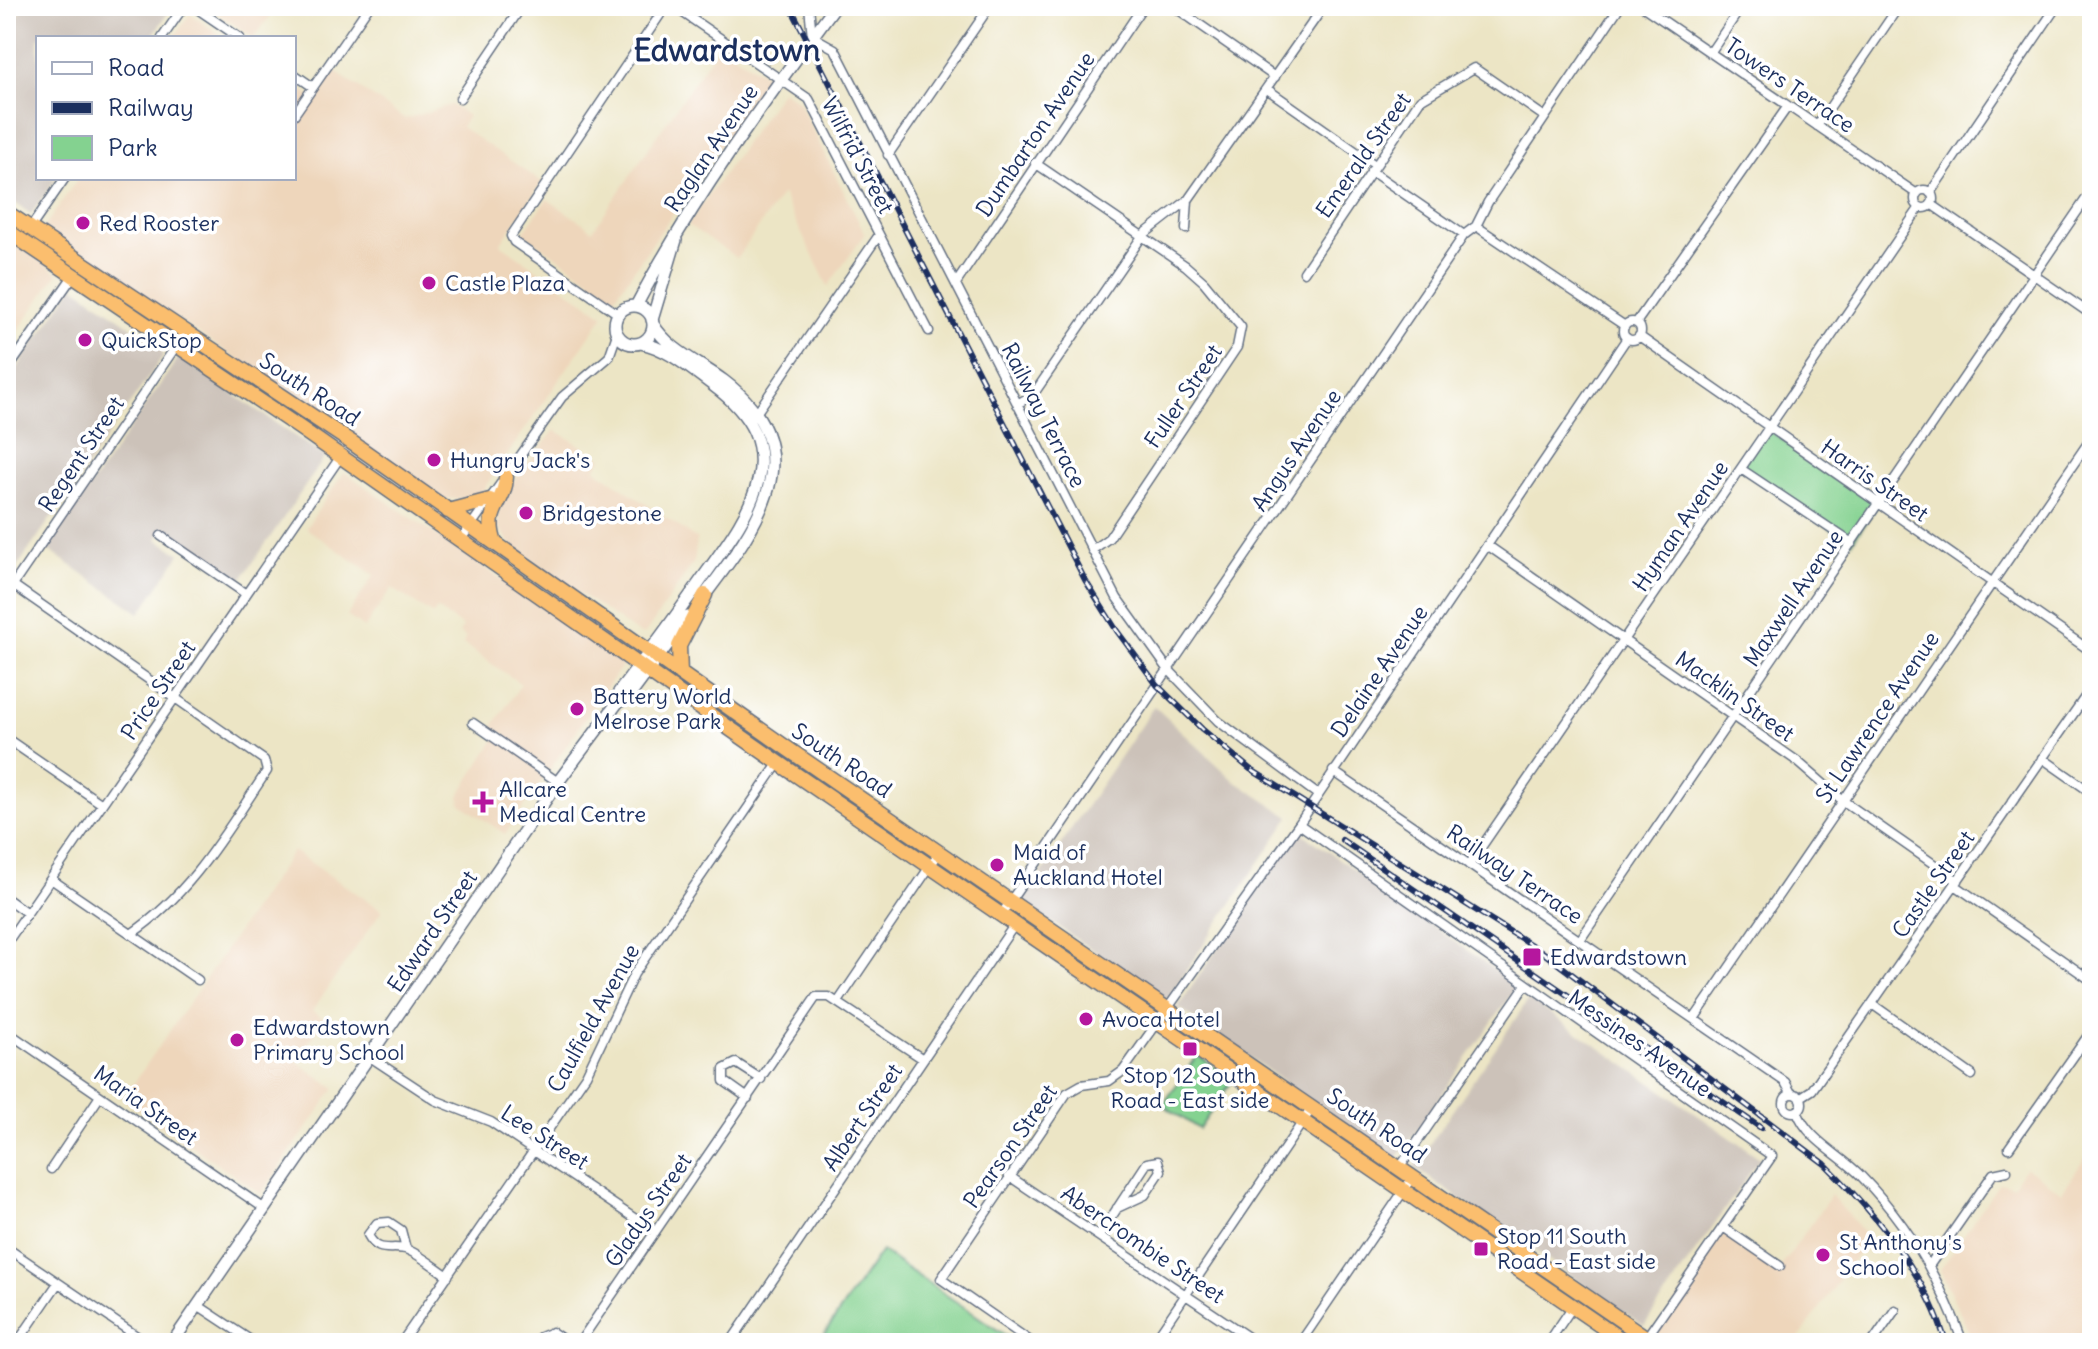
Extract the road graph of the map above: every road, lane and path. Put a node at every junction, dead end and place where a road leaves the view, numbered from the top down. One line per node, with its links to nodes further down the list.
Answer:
1 (12, 6): 20 (street)
2 (184, 6): 22 (street)
3 (193, 6): 23 (street)
4 (369, 6): 29 (street)
5 (522, 6): 31 (street)
6 (645, 6): 21 (street)
7 (666, 6): 21 (street)
8 (673, 6): 28 (street, Wilfrid Street)
9 (809, 6): 24 (street)
10 (835, 6): 24 (street, Raglan Avenue)
11 (990, 6): 36 (street)
12 (1143, 6): 37 (street, Dumbarton Avenue)
13 (1173, 6): 27 (street)
14 (1324, 6): 27 (street)
15 (1620, 6): 34 (street, Angus Avenue)
16 (1642, 6): 25 (street, Towers Terrace)
17 (1742, 6): 25 (street)
18 (1899, 6): 35 (street)
19 (2057, 6): 41 (street)
20 (6, 15)
21 (659, 16): 60 (street)
22 (163, 36)
23 (237, 36)
24 (812, 36): 28 (street, Raglan Avenue); 36 (street, Railway Terrace)
25 (1710, 53): 32 (street, Towers Terrace)
26 (296, 75): 29 (street)
27 (1275, 77): 30 (street)
28 (781, 79): 51 (street, Wilfrid Street); 54 (street, Raglan Avenue)
29 (313, 87): 33 (street)
30 (1267, 89): 38 (street); 43 (street)
31 (460, 98)
32 (1788, 106): 35 (street, Towers Terrace); 63 (street)
33 (296, 112)
34 (1545, 117): 38 (street, Emerald Street); 47 (street, Angus Avenue)
35 (1817, 126): 42 (street, Towers Terrace)
36 (888, 155): 58 (street, Railway Terrace)
37 (1035, 163): 52 (street); 58 (street, Dumbarton Avenue)
38 (1373, 168): 53 (street); 55 (street, Emerald Street)
39 (64, 180): 50 (street)
40 (2092, 190): 56 (street, Maxwell Avenue)
41 (1930, 193): 42 (street); 44 (street)
42 (1917, 194): 45 (street)
43 (1188, 200): 48 (street); 52 (street)
44 (1931, 204): 45 (street); 56 (street)
45 (1920, 207): 75 (street, Hyman Avenue)
46 (6, 212): 50 (highway, South Road)
47 (1476, 226): 53 (street, Angus Avenue); 64 (street)
48 (1186, 229)
49 (6, 230): 50 (highway, South Road)
50 (26, 235): 57 (highway, South Road); 66 (highway, South Road)
51 (879, 235): 65 (street, Wilfrid Street); 74 (street)
52 (1143, 235): 73 (street); 89 (street, Fuller Street)
53 (1464, 235): 99 (street, Angus Avenue)
54 (677, 236): 59 (street, Raglan Avenue); 62 (street, Raglan Avenue)
55 (1304, 272)
56 (2034, 275): 61 (street); 81 (street, Maxwell Avenue)
57 (73, 276): 71 (highway, South Road); 72 (street)
58 (957, 282): 73 (street, Railway Terrace)
59 (636, 306): 60 (street); 62 (street)
60 (618, 314): 67 (street)
61 (2092, 315)
62 (653, 322): 70 (street); 74 (street)
63 (1636, 323): 64 (street); 68 (street)
64 (1625, 326): 69 (street)
65 (929, 331)
66 (185, 333): 71 (street, Regent Street); 82 (highway, South Road)
67 (617, 334): 70 (street); 79 (street)
68 (1639, 336): 69 (street); 75 (street, Harris Street)
69 (1627, 338): 88 (street, Delaine Avenue)
70 (641, 343): 74 (street)
71 (176, 347): 77 (highway, South Road); 91 (street, Regent Street)
72 (6, 372)
73 (1017, 404): 89 (street, Railway Terrace)
74 (753, 418): 94 (street); 97 (street)
75 (1768, 429): 78 (street, Hyman Avenue); 81 (street, Harris Street)
76 (2092, 437): 90 (street, St Lawrence Avenue)
77 (341, 456): 85 (highway, South Road); 92 (street, Price Street)
78 (1741, 469): 87 (street); 95 (street, Hyman Avenue)
79 (506, 477): 80 (street); 86 (highway)
80 (490, 500): 82 (highway); 83 (street)
81 (1878, 504): 87 (street, Maxwell Avenue); 90 (street, Harris Street)
82 (448, 511): 83 (highway, South Road)
83 (470, 526): 85 (street); 86 (highway, South Road)
84 (161, 536): 92 (street)
85 (460, 541): 98 (highway, South Road)
86 (495, 543): 97 (highway, South Road)
87 (1852, 543): 103 (street, Maxwell Avenue)
88 (1487, 545): 95 (street, Macklin Street); 109 (street, Delaine Avenue)
89 (1092, 550): 99 (street, Railway Terrace)
90 (1991, 582): 96 (street, Harris Street); 113 (street, St Lawrence Avenue)
91 (13, 585): 93 (street, Regent Street); 102 (street)
92 (246, 594): 102 (street, Price Street)
93 (6, 595)
94 (705, 595): 97 (street); 100 (highway)
95 (1624, 640): 103 (street, Macklin Street); 117 (street, Hyman Avenue)
96 (2092, 652)
97 (654, 655): 98 (street, Edward Street); 100 (highway, South Road)
98 (644, 669): 108 (highway, South Road); 110 (street, Edward Street)
99 (1168, 669): 112 (street, Railway Terrace); 122 (street, Angus Avenue)
100 (680, 673): 106 (highway, South Road)
101 (2092, 687): 107 (street, Castle Street)
102 (175, 697): 114 (street, Price Street); 127 (street)
103 (1734, 717): 113 (street, Macklin Street); 128 (street, Maxwell Avenue)
104 (473, 723): 110 (street)
105 (6, 738): 114 (street)
106 (788, 749): 108 (street, Caulfield Avenue); 116 (highway, South Road)
107 (2042, 758): 111 (street); 120 (street, Castle Street)
108 (779, 763): 118 (highway, South Road); 152 (street, Caulfield Avenue)
109 (1333, 771): 112 (street, Delaine Avenue); 117 (street, Railway Terrace)
110 (558, 782): 141 (street, Edward Street)
111 (2092, 793)
112 (1317, 794): 115 (street, Delaine Avenue)
113 (1842, 800): 120 (street, Macklin Street); 136 (street, St Lawrence Avenue)
114 (102, 804): 119 (street, Price Street)
115 (1299, 824): 132 (street, Messines Avenue); 135 (street, Delaine Avenue)
116 (939, 853): 118 (street); 122 (highway, South Road)
117 (1469, 865): 128 (street, Railway Terrace)
118 (930, 867): 125 (highway, South Road); 133 (street)
119 (51, 879): 124 (street, Price Street); 127 (street)
120 (1956, 883): 131 (street, Macklin Street); 134 (street, Castle Street)
121 (6, 898): 124 (street)
122 (1010, 901): 123 (highway, South Road); 125 (street, Angus Avenue)
123 (1024, 911): 126 (street, Albert Street); 135 (highway, South Road)
124 (27, 913): 129 (street, Price Street)
125 (1001, 915): 126 (highway, South Road)
126 (1015, 925): 137 (highway, South Road); 142 (street, Albert Street)
127 (131, 934): 130 (street)
128 (1580, 940): 136 (street, Railway Terrace)
129 (6, 944)
130 (198, 980)
131 (2092, 981)
132 (1525, 986): 153 (street); 162 (street, Messines Avenue)
133 (838, 1002): 142 (street); 144 (street, Gladys Street)
134 (1872, 1004): 143 (street); 145 (street, Castle Street)
135 (1169, 1009): 137 (street, Delaine Avenue); 148 (highway, South Road)
136 (1694, 1019): 145 (street, Railway Terrace)
137 (1157, 1022): 150 (highway, South Road); 156 (street, Pearson Street)
138 (2092, 1030): 140 (street)
139 (6, 1031): 146 (street, Maria Street)
140 (2088, 1043): 151 (street)
141 (370, 1057): 152 (street, Lee Street); 161 (street, Edward Street)
142 (923, 1059): 184 (street, Albert Street)
143 (1972, 1075)
144 (761, 1079): 147 (street, Gladys Street); 147 (street)
145 (1796, 1095): 149 (street); 149 (street)
146 (100, 1096): 154 (street); 161 (street, Maria Street)
147 (748, 1098): 163 (street, Gladys Street)
148 (1312, 1108): 150 (street); 153 (highway, South Road)
149 (1797, 1111): 168 (street)
150 (1303, 1122): 158 (highway, South Road); 171 (street)
151 (2009, 1148)
152 (536, 1150): 163 (street, Lee Street); 169 (street, Caulfield Avenue)
153 (1399, 1167): 157 (highway, South Road); 158 (street)
154 (51, 1169)
155 (2007, 1171): 168 (street)
156 (1009, 1176): 164 (street, Abercrombie Street); 185 (street, Pearson Street)
157 (1413, 1177): 159 (street); 175 (highway, South Road)
158 (1390, 1181): 159 (highway, South Road)
159 (1404, 1191): 173 (highway, South Road); 188 (street)
160 (1117, 1208): 160 (street); 164 (street)
161 (265, 1209): 172 (street, Edward Street)
162 (1723, 1227): 167 (street); 175 (street)
163 (655, 1232): 183 (street, Gladys Street)
164 (1099, 1236): 171 (street, Abercrombie Street)
165 (7, 1248): 170 (street)
166 (406, 1249): 166 (street); 169 (street)
167 (1780, 1266)
168 (1929, 1266): 192 (street)
169 (448, 1276): 180 (street, Caulfield Avenue)
170 (58, 1283): 176 (street); 177 (street)
171 (1185, 1295): 186 (street); 187 (street, Abercrombie Street)
172 (199, 1306): 178 (street, Edward Street); 179 (street)
173 (1573, 1306): 189 (street); 190 (highway, South Road)
174 (1895, 1310): 191 (street)
175 (1652, 1341)
176 (17, 1343)
177 (147, 1343)
178 (172, 1343)
179 (255, 1343)
180 (401, 1343)
181 (538, 1343): 182 (street)
182 (568, 1343)
183 (579, 1343)
184 (730, 1343)
185 (1033, 1343)
186 (1153, 1343)
187 (1257, 1343)
188 (1300, 1343)
189 (1548, 1343)
190 (1625, 1343)
191 (1872, 1343)
192 (1963, 1343)

